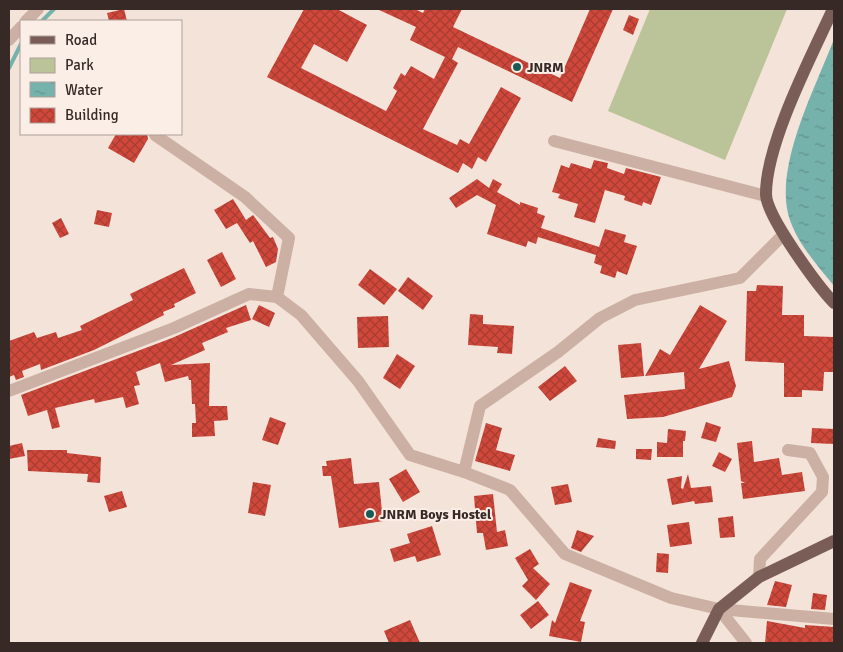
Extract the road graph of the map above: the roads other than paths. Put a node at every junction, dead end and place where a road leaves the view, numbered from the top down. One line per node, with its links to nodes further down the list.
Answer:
1 (38, 9): 3 (street)
2 (833, 9): 8 (main road)
3 (27, 20)
4 (20, 28): 5 (street)
5 (9, 40)
6 (156, 135): 10 (street)
7 (554, 141): 8 (street)
8 (766, 196): 9 (main road)
9 (783, 235): 11 (main road); 14 (street)
10 (277, 297): 12 (street); 14 (street)
11 (834, 303)
12 (9, 391)
13 (788, 450): 16 (street)
14 (464, 472): 17 (street)
15 (834, 541): 16 (main road)
16 (759, 577): 17 (main road)
17 (719, 609): 18 (street); 19 (main road); 20 (street)
18 (834, 619)
19 (702, 643)
20 (746, 643)

